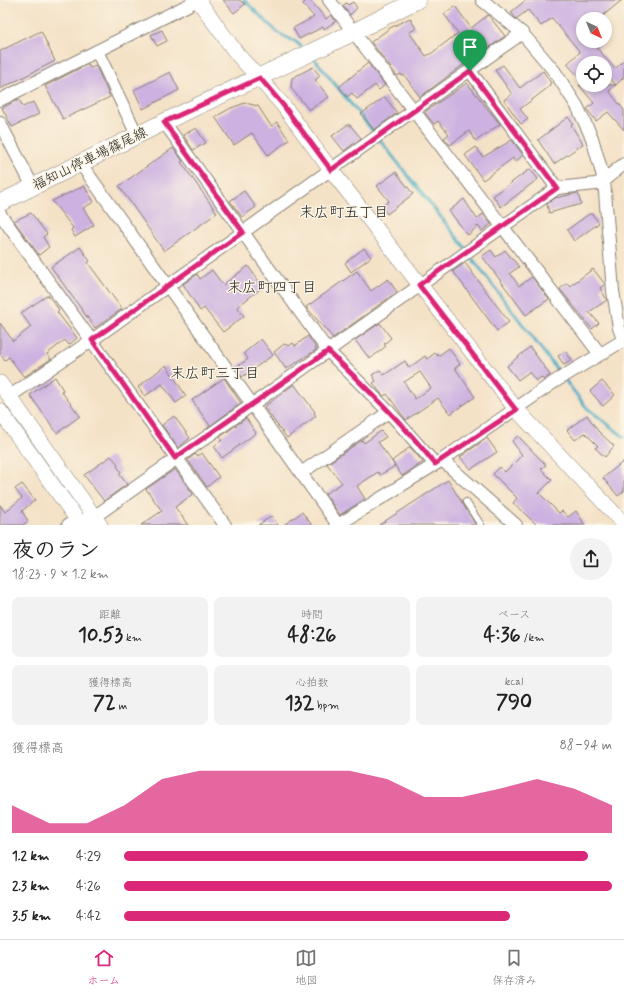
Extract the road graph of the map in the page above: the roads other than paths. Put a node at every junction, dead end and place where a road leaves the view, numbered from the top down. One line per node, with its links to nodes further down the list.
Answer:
1 (198, 0): 7 (street); 9 (street)
2 (329, 0): 5 (street)
3 (417, 0): 5 (main road, 福知山停車場篠尾線)
4 (482, 0): 6 (street)
5 (354, 32): 9 (main road, 福知山停車場篠尾線); 11 (street)
6 (522, 34): 8 (street); 18 (street)
7 (96, 51): 10 (street); 14 (street)
8 (470, 71): 11 (street); 20 (street)
9 (260, 78): 12 (main road, 福知山停車場篠尾線); 17 (street)
10 (0, 100)
11 (413, 110): 17 (street); 23 (street)
12 (164, 122): 14 (main road, 福知山停車場篠尾線); 24 (street)
13 (0, 124): 19 (street)
14 (137, 135): 15 (main road, 福知山停車場篠尾線)
15 (81, 164): 19 (main road, 福知山停車場篠尾線); 26 (street)
16 (624, 164): 18 (street)
17 (331, 170): 24 (street); 25 (street)
18 (604, 180): 20 (street); 28 (street)
19 (33, 187): 21 (main road, 福知山停車場篠尾線)
20 (557, 188): 23 (street)
21 (0, 203)
22 (0, 214): 27 (street)
23 (501, 227): 25 (street); 30 (street)
24 (243, 232): 26 (street); 29 (street)
25 (419, 285): 29 (street); 34 (street)
26 (168, 286): 27 (street); 33 (street)
27 (92, 340): 32 (street); 37 (street)
28 (624, 341): 30 (street)
29 (328, 351): 33 (street); 36 (street)
30 (600, 354): 34 (street)
31 (0, 383): 32 (street)
32 (10, 396): 41 (street)
33 (252, 404): 37 (street); 39 (street)
34 (516, 410): 38 (street); 43 (street)
35 (0, 411): 42 (street)
36 (389, 412): 38 (street); 39 (street)
37 (175, 458): 41 (street); 44 (street)
38 (438, 462): 45 (street); 47 (street)
39 (301, 473): 45 (street)
40 (466, 502): 46 (lane)
41 (97, 521): 42 (street)
42 (76, 524)
43 (624, 524)
44 (224, 525)
45 (338, 525)
46 (481, 525)
47 (516, 525)

